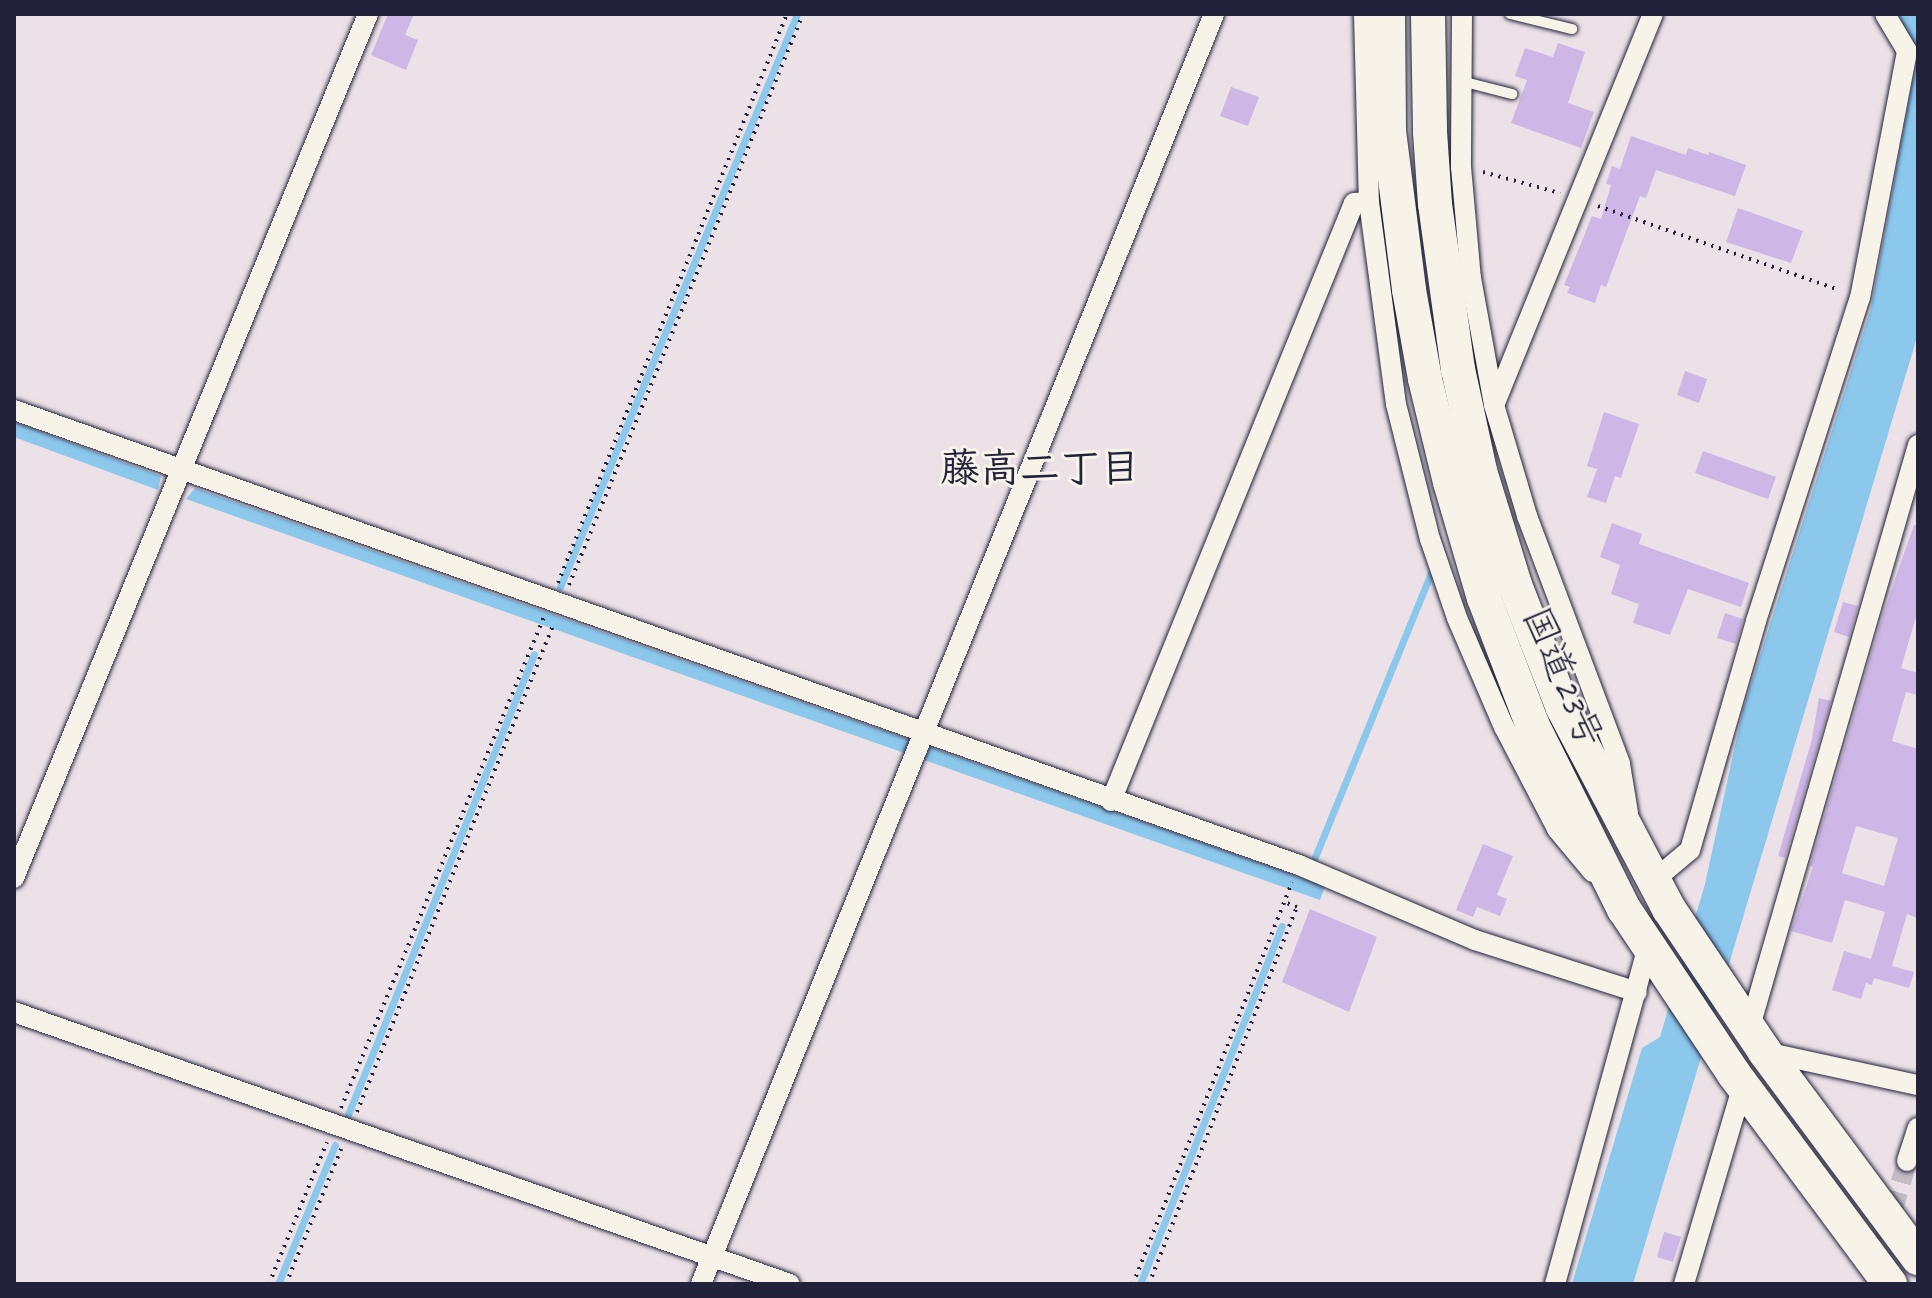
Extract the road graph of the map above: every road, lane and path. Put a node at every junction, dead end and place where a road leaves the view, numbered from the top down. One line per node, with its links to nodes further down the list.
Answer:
1 (368, 14): 22 (street)
2 (787, 14): 23 (path)
3 (803, 14): 23 (path)
4 (1214, 14): 26 (street)
5 (1364, 14): 17 (street)
6 (1388, 14): 33 (highway, 国道23号)
7 (1428, 14): 28 (highway, 国道23号)
8 (1462, 14): 13 (street)
9 (1510, 14): 12 (lane)
10 (1653, 14): 16 (street)
11 (1885, 14): 18 (street)
12 (1572, 29)
13 (1459, 80): 14 (lane); 15 (street)
14 (1512, 94)
15 (1461, 167): 16 (path); 19 (street)
16 (1578, 199): 18 (path); 19 (street)
17 (1369, 202): 27 (street); 33 (street)
18 (1860, 298): 31 (street)
19 (1494, 405): 28 (street)
20 (14, 410): 22 (street)
21 (1918, 445): 37 (street)
22 (182, 471): 23 (street); 29 (street)
23 (556, 604): 26 (street)
24 (539, 629): 40 (path)
25 (550, 633): 40 (path)
26 (918, 744): 27 (street); 44 (street)
27 (1111, 801): 35 (street)
28 (1634, 849): 31 (highway, 国道23号)
29 (14, 878)
30 (1287, 894): 32 (path)
31 (1661, 895): 37 (highway, 国道23号)
32 (1284, 902): 50 (path); 51 (path)
33 (1624, 909): 34 (highway, 国道23号)
34 (1648, 946): 35 (street); 38 (highway, 国道23号)
35 (1637, 992): 52 (street)
36 (14, 1012): 40 (street)
37 (1757, 1041): 39 (street); 45 (highway, 国道23号)
38 (1739, 1080): 42 (highway, 国道23号); 53 (street)
39 (1918, 1085)
40 (342, 1127): 44 (street); 46 (path); 47 (path)
41 (1918, 1128): 43 (street)
42 (1779, 1131): 54 (highway); 55 (highway, 国道23号)
43 (1907, 1161)
44 (712, 1257): 48 (street); 49 (street)
45 (1918, 1258)
46 (269, 1284)
47 (286, 1284)
48 (701, 1284)
49 (790, 1284)
50 (1133, 1284)
51 (1149, 1284)
52 (1555, 1284)
53 (1684, 1284)
54 (1871, 1284)
55 (1890, 1284)

